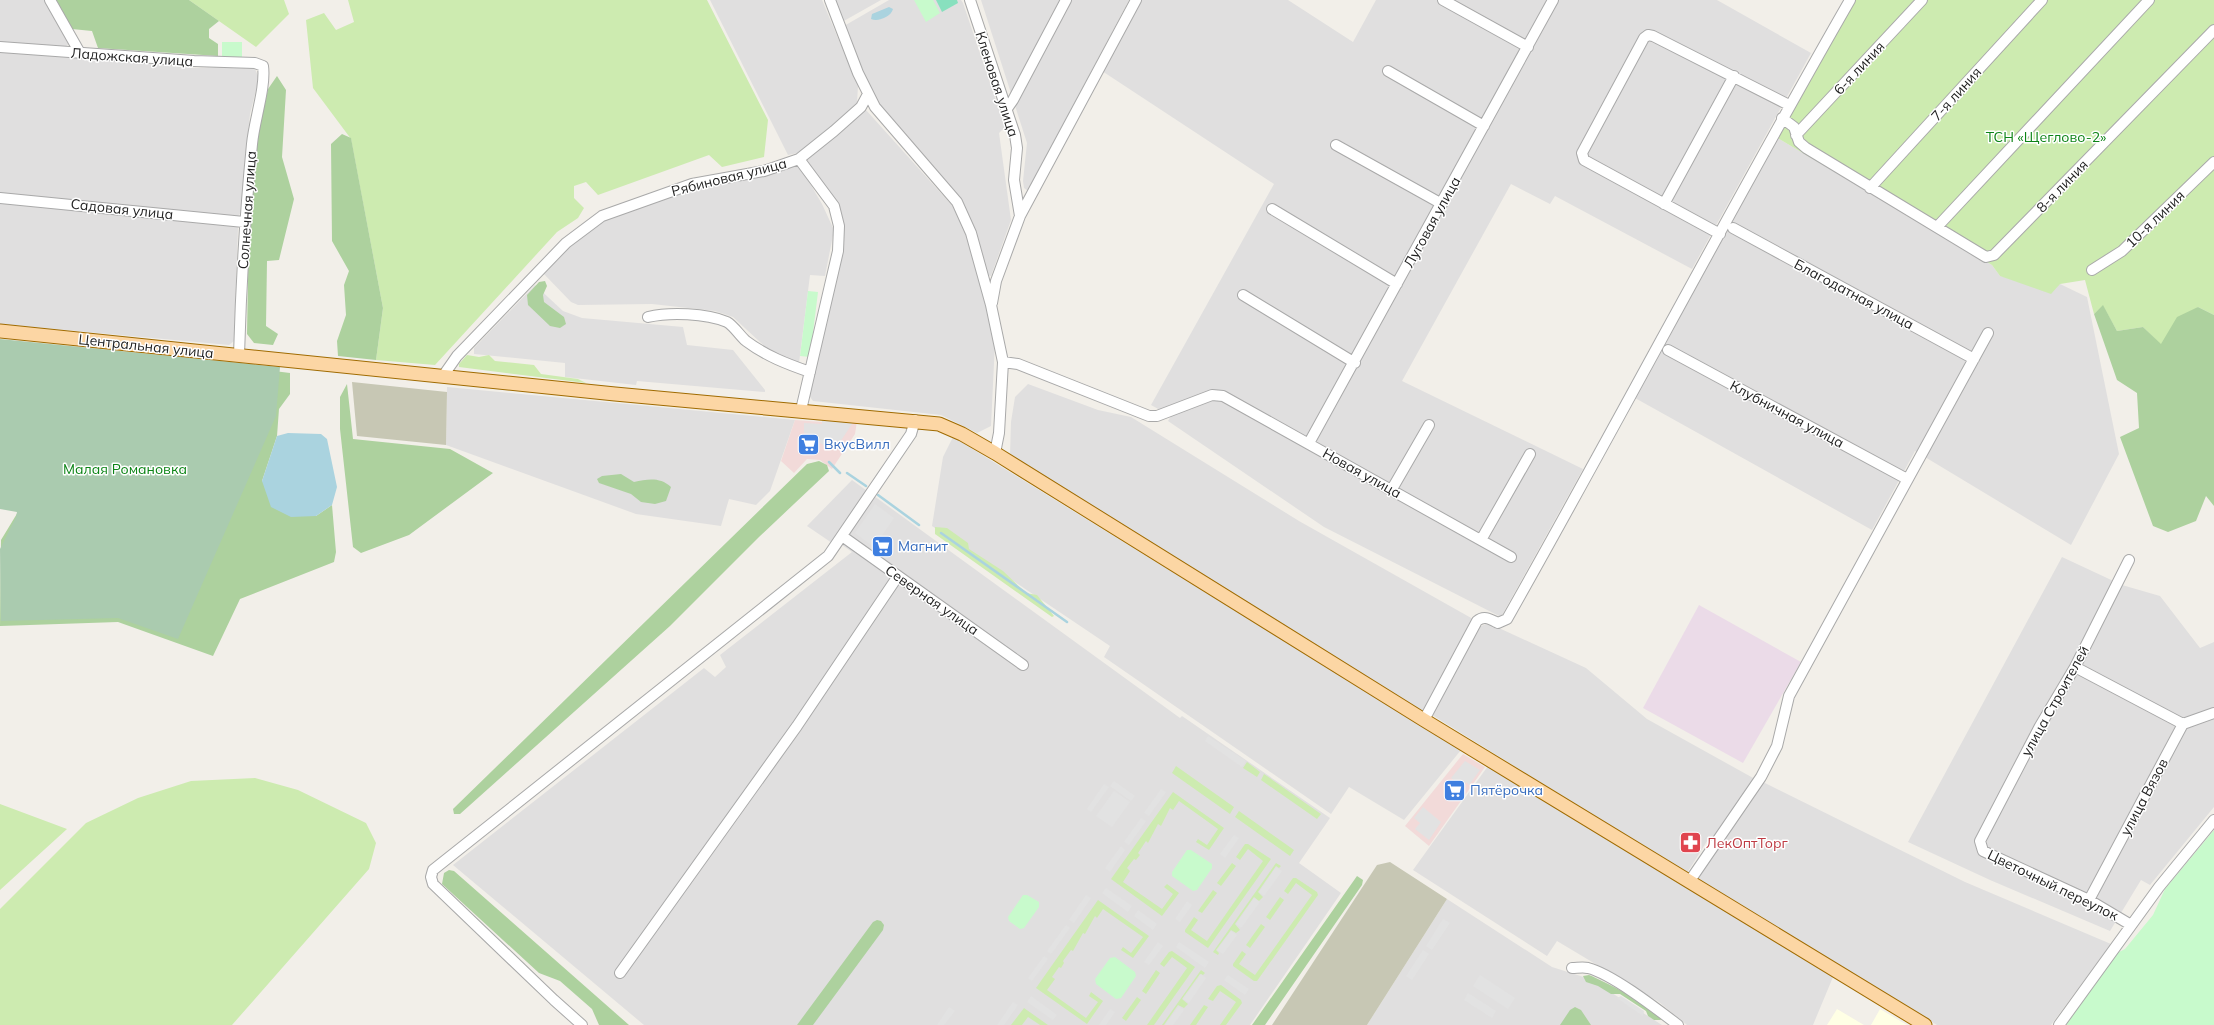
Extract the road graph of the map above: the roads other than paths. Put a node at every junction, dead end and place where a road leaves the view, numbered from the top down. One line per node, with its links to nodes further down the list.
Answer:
1 (50, 0): 15 (street)
2 (830, 0): 19 (street)
3 (970, 0): 21 (street, Кленовая улица)
4 (1066, 0): 21 (street)
5 (1136, 0): 33 (street)
6 (1443, 0): 14 (street)
7 (1553, 0): 14 (street, Луговая улица)
8 (1850, 0): 20 (street)
9 (1922, 0): 24 (street, 6-я линия)
10 (2042, 0): 28 (street, 7-я линия)
11 (2149, 0): 35 (street)
12 (2214, 30): 35 (street, 8-я линия)
13 (0, 47): 15 (street, Ладожская улица)
14 (1528, 47): 23 (street, Луговая улица)
15 (80, 53): 16 (street, Ладожская улица)
16 (263, 66): 34 (street, Солнечная улица)
17 (1388, 71): 23 (street)
18 (1734, 76): 20 (street); 31 (street); 31 (street)
19 (868, 94): 26 (street, Рябиновая улица); 41 (street)
20 (1789, 105): 22 (street)
21 (1006, 110): 33 (street, Кленовая улица)
22 (1782, 118): 24 (street); 37 (street)
23 (1484, 126): 30 (street, Луговая улица)
24 (1796, 135): 28 (street)
25 (1336, 144): 30 (street)
26 (799, 159): 50 (street); 51 (street, Рябиновая улица)
27 (2214, 162): 38 (street, 10-я линия)
28 (1870, 188): 35 (street)
29 (0, 198): 34 (street, Садовая улица)
30 (1442, 204): 39 (street, Луговая улица)
31 (1664, 204): 37 (street)
32 (1272, 210): 39 (street)
33 (1020, 216): 41 (street)
34 (244, 222): 46 (street, Солнечная улица)
35 (1937, 227)
36 (1733, 228): 47 (street, Благодатная улица)
37 (1720, 234): 68 (street)
38 (2092, 270)
39 (1398, 284): 49 (street, Луговая улица)
40 (1243, 295): 49 (street)
41 (991, 305): 48 (street)
42 (648, 317): 50 (street)
43 (0, 331): 46 (main road, Центральная улица)
44 (1988, 332): 47 (street)
45 (1668, 350): 58 (street, Клубничная улица)
46 (239, 355): 51 (main road, Центральная улица)
47 (1974, 359): 58 (street)
48 (1003, 362): 55 (street, Новая улица); 56 (street)
49 (1354, 363): 55 (street, Луговая улица)
50 (810, 372): 52 (street)
51 (443, 376): 52 (main road, Центральная улица)
52 (801, 410): 53 (main road, Центральная улица)
53 (915, 420): 56 (main road, Центральная улица); 60 (street)
54 (1429, 425): 59 (street)
55 (1309, 443): 59 (street, Новая улица)
56 (995, 453): 68 (main road, Центральная улица)
57 (1530, 454): 61 (street)
58 (1907, 479): 72 (street)
59 (1392, 489): 61 (street, Новая улица)
60 (842, 536): 64 (street, Северная улица); 77 (street)
61 (1481, 540): 62 (street, Новая улица)
62 (1511, 557)
63 (2129, 560): 66 (street, улица Строителей)
64 (898, 576): 65 (street, Северная улица); 76 (street)
65 (1023, 665)
66 (2075, 667): 69 (street); 71 (street, улица Строителей)
67 (2214, 713): 69 (street)
68 (1424, 720): 72 (main road, Центральная улица)
69 (2183, 724): 73 (street, улица Вязов)
70 (2214, 820): 74 (street)
71 (1980, 841): 73 (street, Цветочный переулок)
72 (1689, 882): 79 (main road, Центральная улица)
73 (2089, 900): 74 (street, Цветочный переулок)
74 (2131, 924): 80 (street)
75 (1572, 968): 78 (street)
76 (620, 974)
77 (582, 1025)
78 (1678, 1025)
79 (1926, 1025)
80 (2059, 1025)

